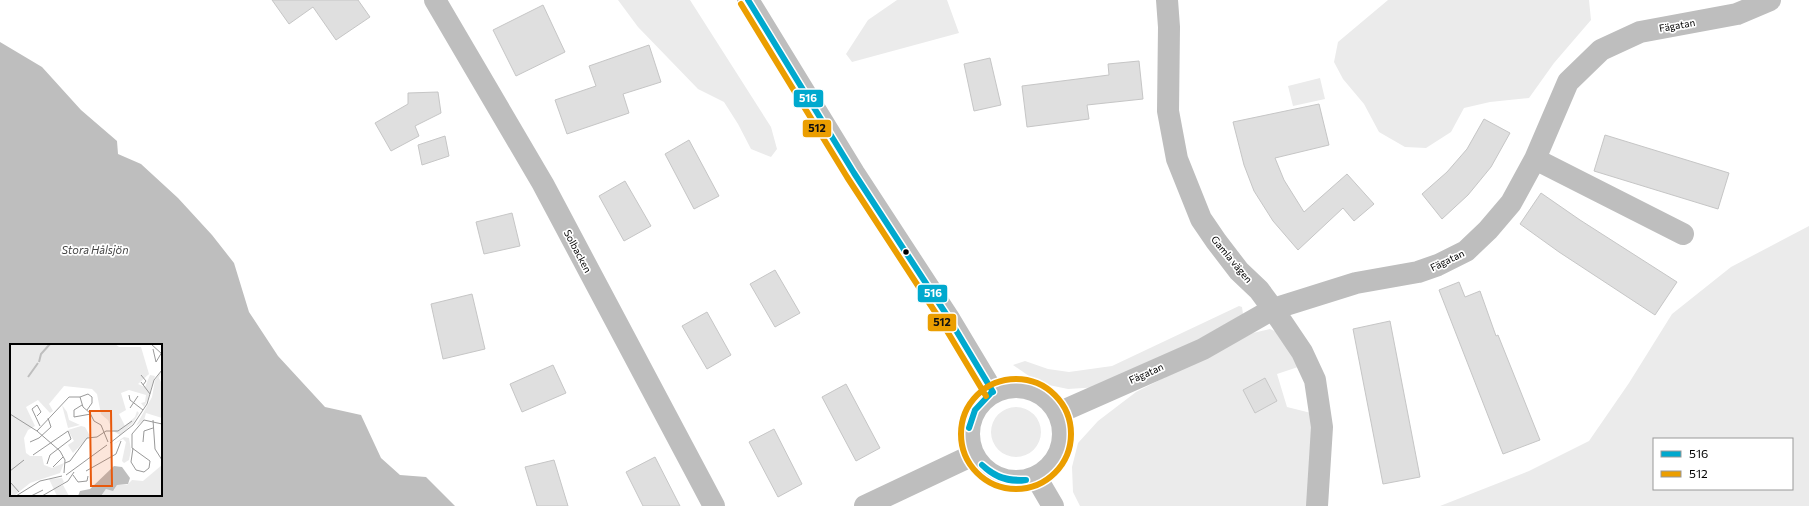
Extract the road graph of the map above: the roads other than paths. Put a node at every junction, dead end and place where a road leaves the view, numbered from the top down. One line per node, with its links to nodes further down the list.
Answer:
1 (435, 0): 13 (street, Solbacken)
2 (748, 0): 9 (street)
3 (1167, 0): 8 (street, Gamla vägen)
4 (1770, 0): 5 (street, Fägatan)
5 (1737, 7): 6 (street, Fägatan)
6 (1535, 159): 7 (street); 8 (street, Fägatan)
7 (1683, 234)
8 (1273, 309): 10 (street, Fägatan); 16 (street, Gamla vägen)
9 (993, 392): 10 (street); 11 (street)
10 (1058, 413): 12 (street)
11 (973, 455): 12 (street); 14 (street)
12 (1036, 477): 15 (street)
13 (714, 506)
14 (865, 506)
15 (1053, 506)
16 (1317, 506)

